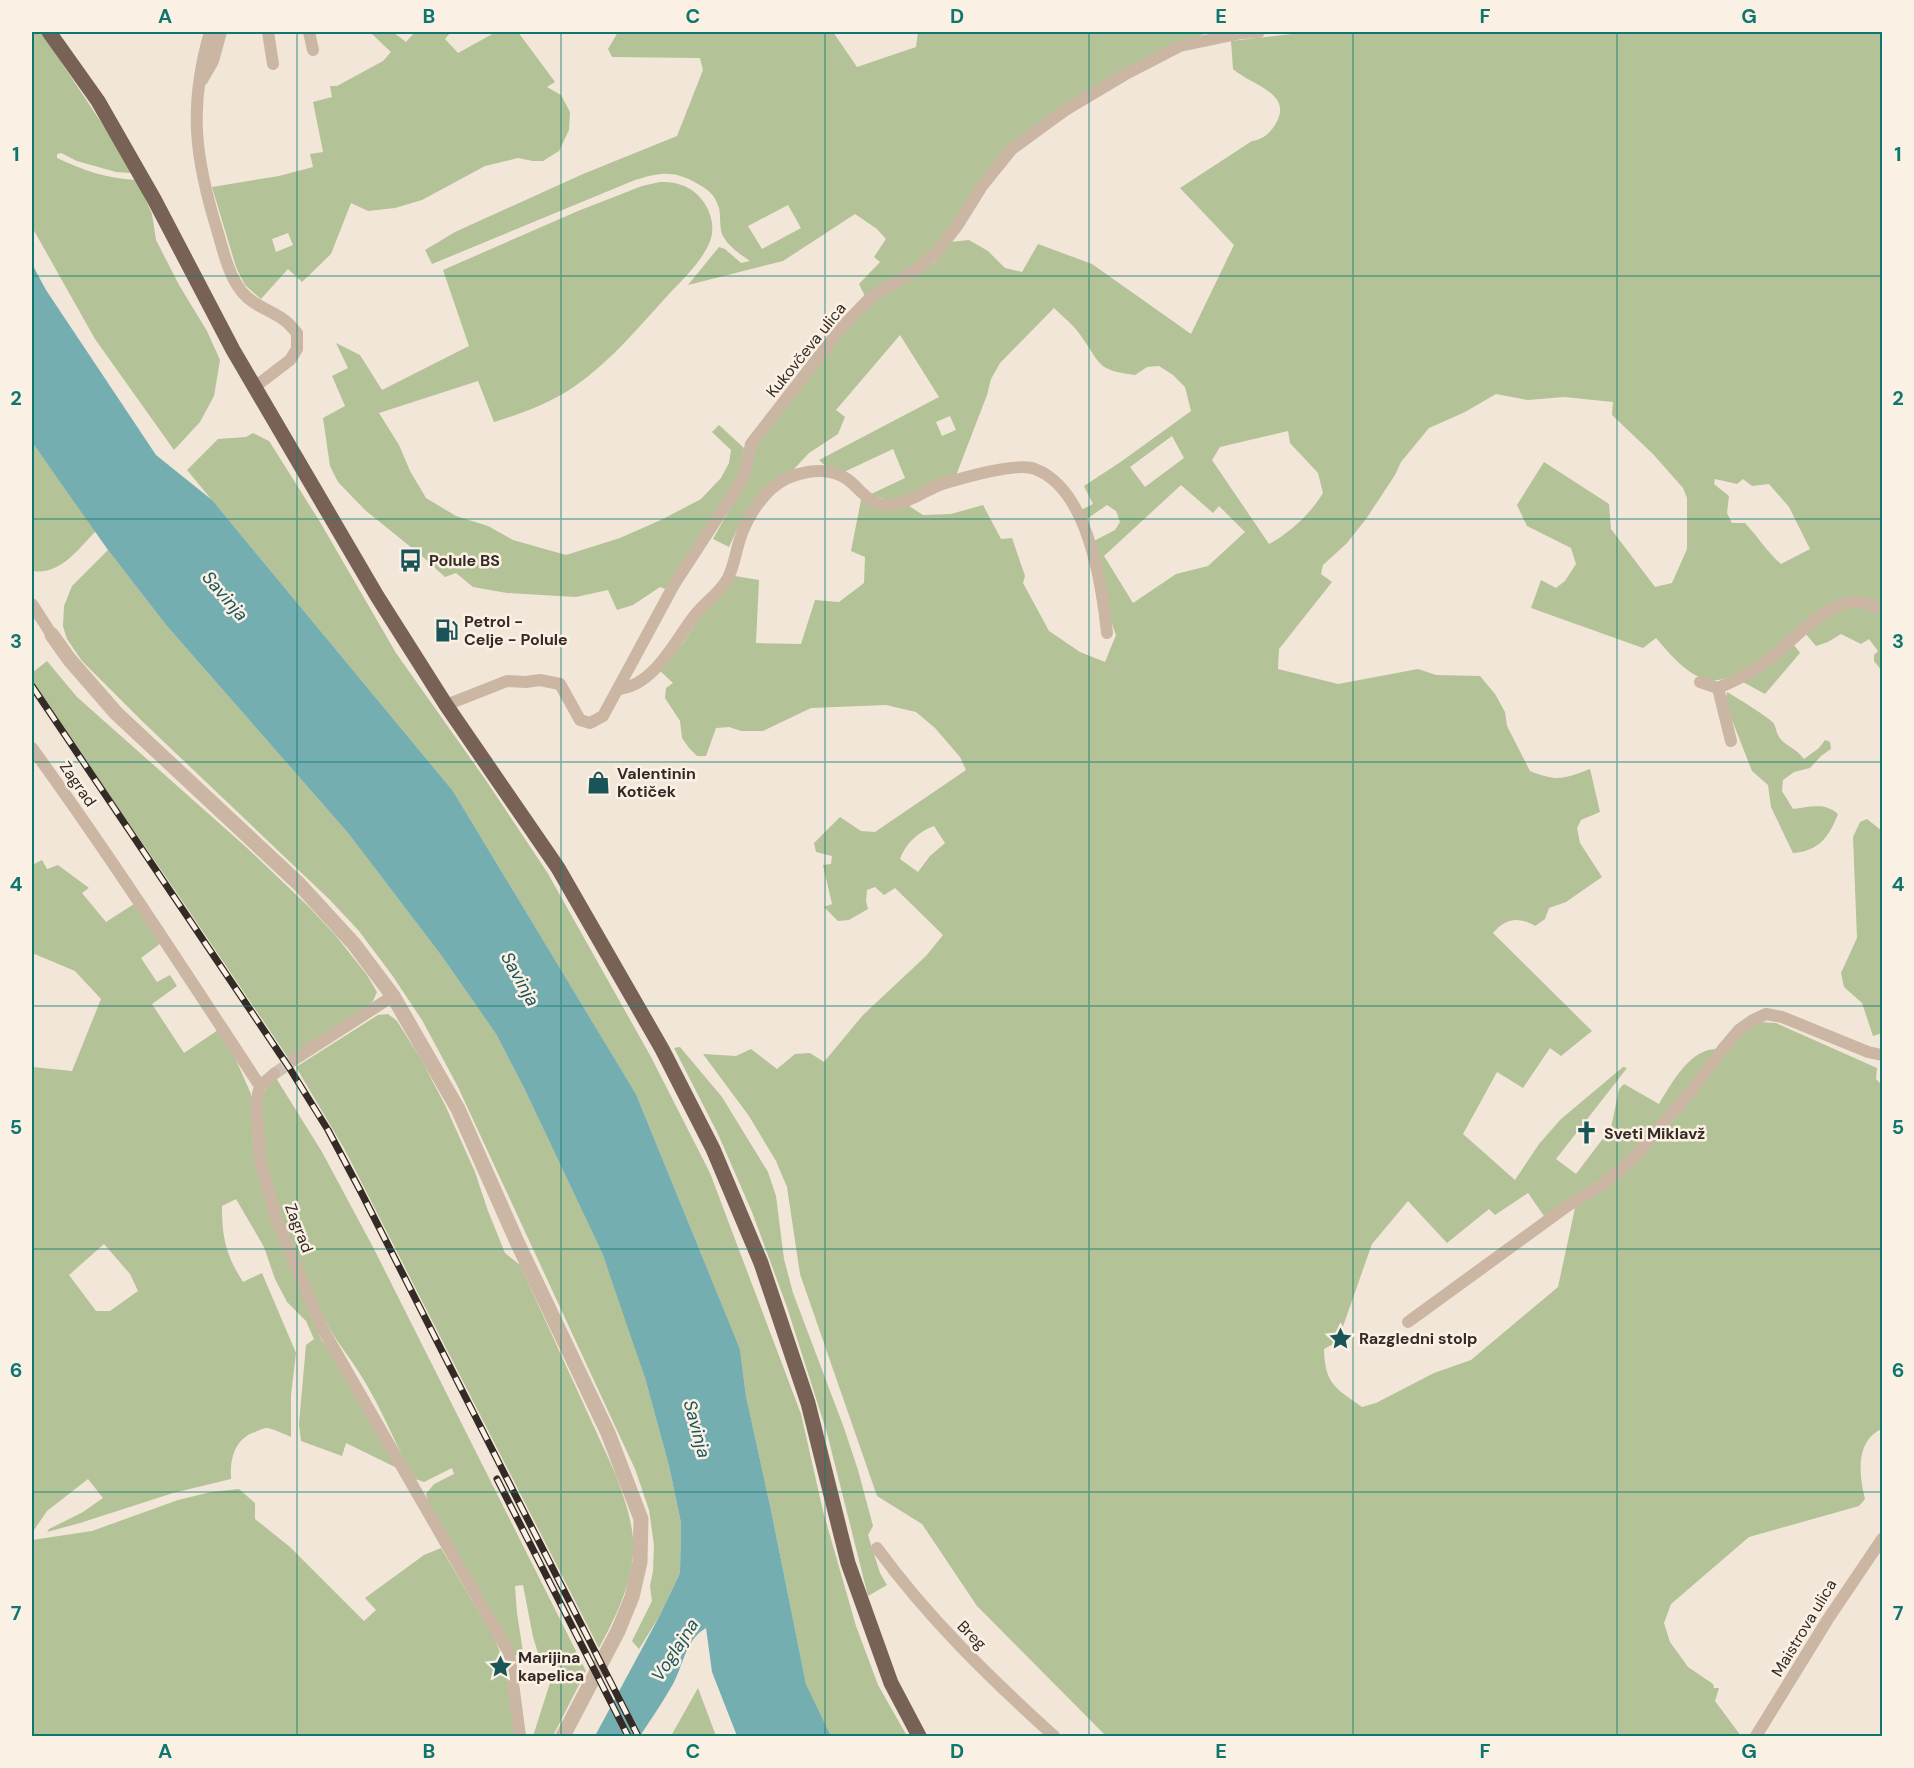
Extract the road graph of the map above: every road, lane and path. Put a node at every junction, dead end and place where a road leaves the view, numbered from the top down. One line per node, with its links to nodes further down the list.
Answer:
1 (49, 32): 10 (main road)
2 (210, 32): 9 (street)
3 (221, 32): 9 (street)
4 (268, 32): 8 (street)
5 (309, 32): 7 (street)
6 (1258, 32): 17 (street, Kukovčeva ulica)
7 (313, 50)
8 (273, 64)
9 (198, 86): 10 (street)
10 (256, 386): 18 (main road)
11 (32, 604): 14 (street)
12 (1882, 609): 16 (street)
13 (1107, 633): 17 (street)
14 (52, 635): 21 (street)
15 (1700, 682): 16 (street)
16 (1718, 688): 19 (street)
17 (619, 689): 18 (street, Kukovčeva ulica)
18 (446, 705): 32 (main road)
19 (1731, 741)
20 (32, 748): 25 (street, Zagrad)
21 (393, 996): 23 (street); 31 (street)
22 (1882, 1055): 26 (street)
23 (296, 1059)
24 (274, 1074): 25 (street)
25 (260, 1086): 30 (street, Zagrad)
26 (1408, 1322)
27 (1882, 1539): 33 (street, Maistrova ulica)
28 (876, 1548): 29 (street, Breg)
29 (1049, 1735)
30 (520, 1737)
31 (563, 1737)
32 (919, 1737)
33 (1756, 1737)

